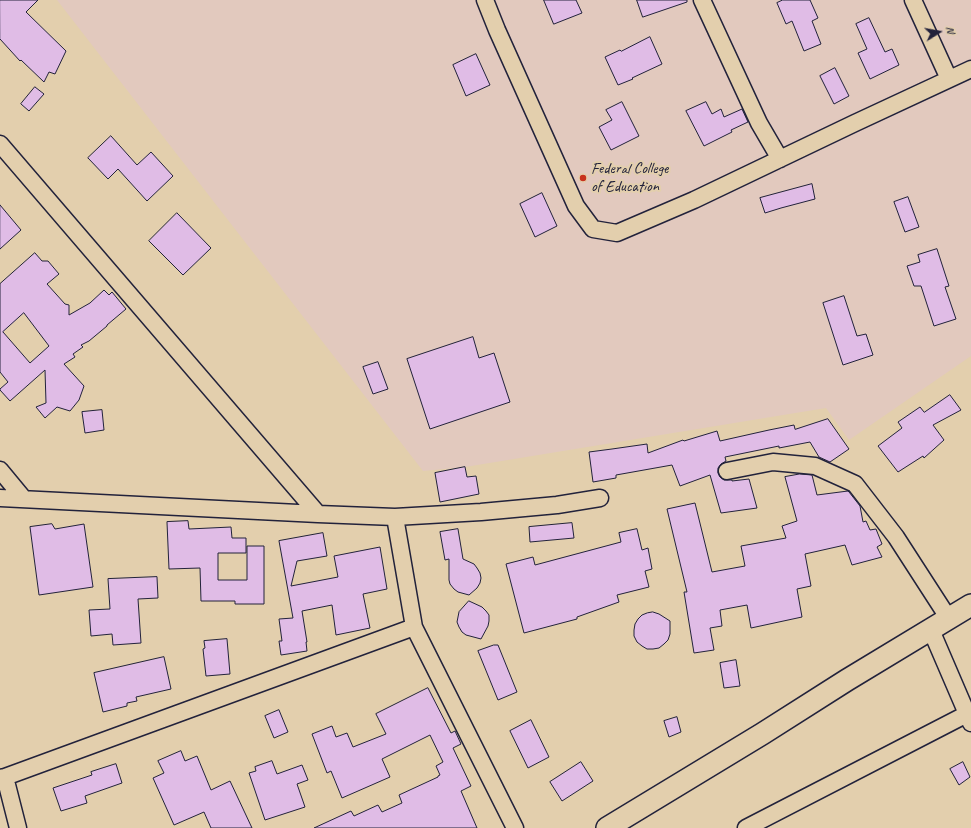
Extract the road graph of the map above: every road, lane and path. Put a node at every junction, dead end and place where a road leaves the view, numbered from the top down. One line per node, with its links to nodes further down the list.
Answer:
1 (485, 0): 7 (street)
2 (702, 0): 7 (street)
3 (913, 0): 5 (street)
4 (971, 68): 5 (street)
5 (949, 79): 7 (street)
6 (0, 144): 13 (street)
7 (780, 159)
8 (0, 470): 12 (street)
9 (727, 471): 16 (street)
10 (0, 498): 12 (street)
11 (600, 498): 14 (street)
12 (24, 499): 13 (street)
13 (318, 514): 14 (street)
14 (395, 517): 17 (street)
15 (971, 605): 16 (main road)
16 (950, 619): 18 (main road)
17 (414, 627): 20 (street); 22 (street)
18 (931, 630): 19 (street); 23 (main road)
19 (969, 719): 24 (street)
20 (2, 778): 21 (street)
21 (18, 828)
22 (515, 828)
23 (607, 828)
24 (746, 828)

